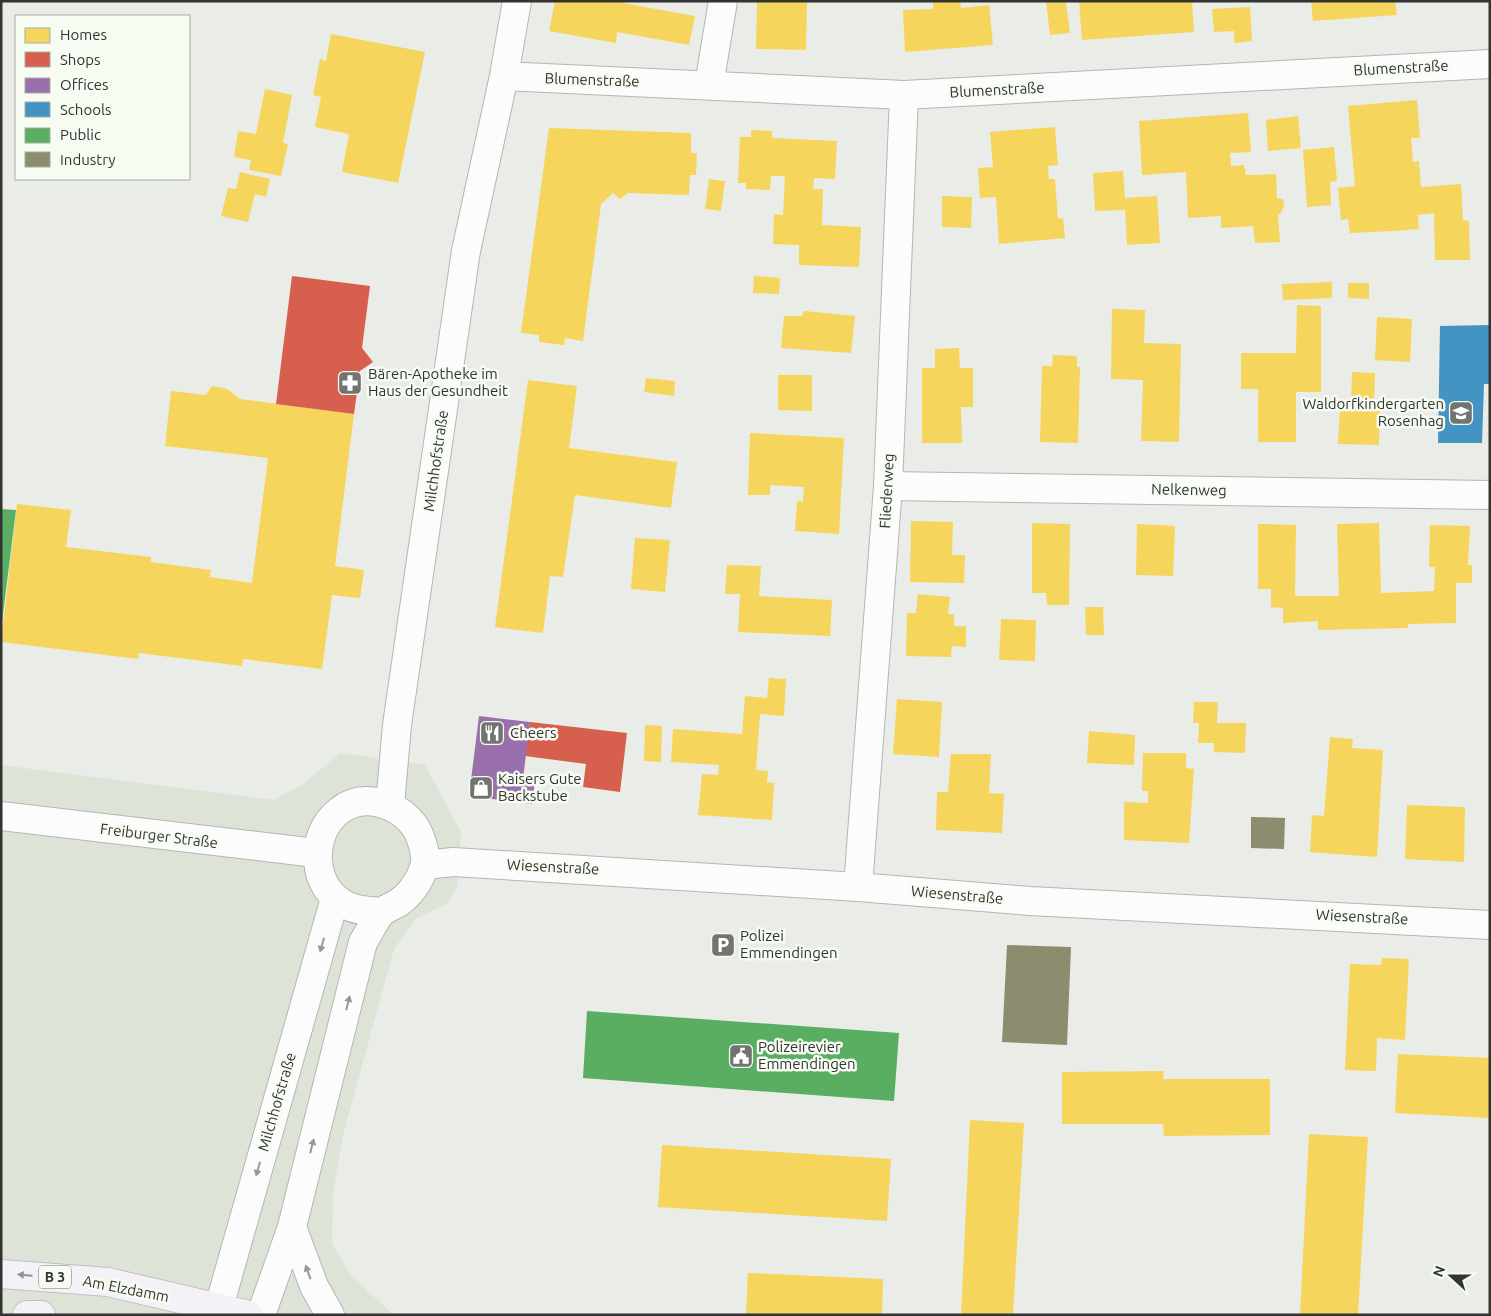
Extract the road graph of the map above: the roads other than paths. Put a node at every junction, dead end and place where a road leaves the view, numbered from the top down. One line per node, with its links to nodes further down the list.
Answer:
1 (516, 1): 4 (street, Milchhofstraße)
2 (723, 1): 5 (street)
3 (1490, 64): 6 (street, Blumenstraße)
4 (504, 76): 5 (street, Blumenstraße); 9 (street, Milchhofstraße)
5 (709, 84): 6 (street, Blumenstraße)
6 (904, 95): 7 (street, Fliederweg)
7 (888, 486): 8 (street, Nelkenweg); 13 (street, Fliederweg)
8 (1490, 494)
9 (390, 805): 11 (street); 12 (street)
10 (1, 816): 11 (street, Freiburger Straße)
11 (316, 853): 14 (street)
12 (425, 865): 13 (street, Wiesenstraße); 15 (street)
13 (858, 887): 16 (street, Wiesenstraße)
14 (335, 898): 15 (street); 19 (street, Milchhofstraße, one-way to 19)
15 (382, 912): 17 (street, one-way to 15)
16 (1490, 925)
17 (292, 1227): 23 (street); 24 (street, one-way to 17)
18 (1, 1274): 19 (main road, Am Elzdamm / B 3, one-way to 18)
19 (221, 1311): 22 (main road, Am Elzdamm / B 3)
20 (27, 1315): 21 (main road)
21 (41, 1315)
22 (249, 1315)
23 (261, 1315)
24 (330, 1315)

